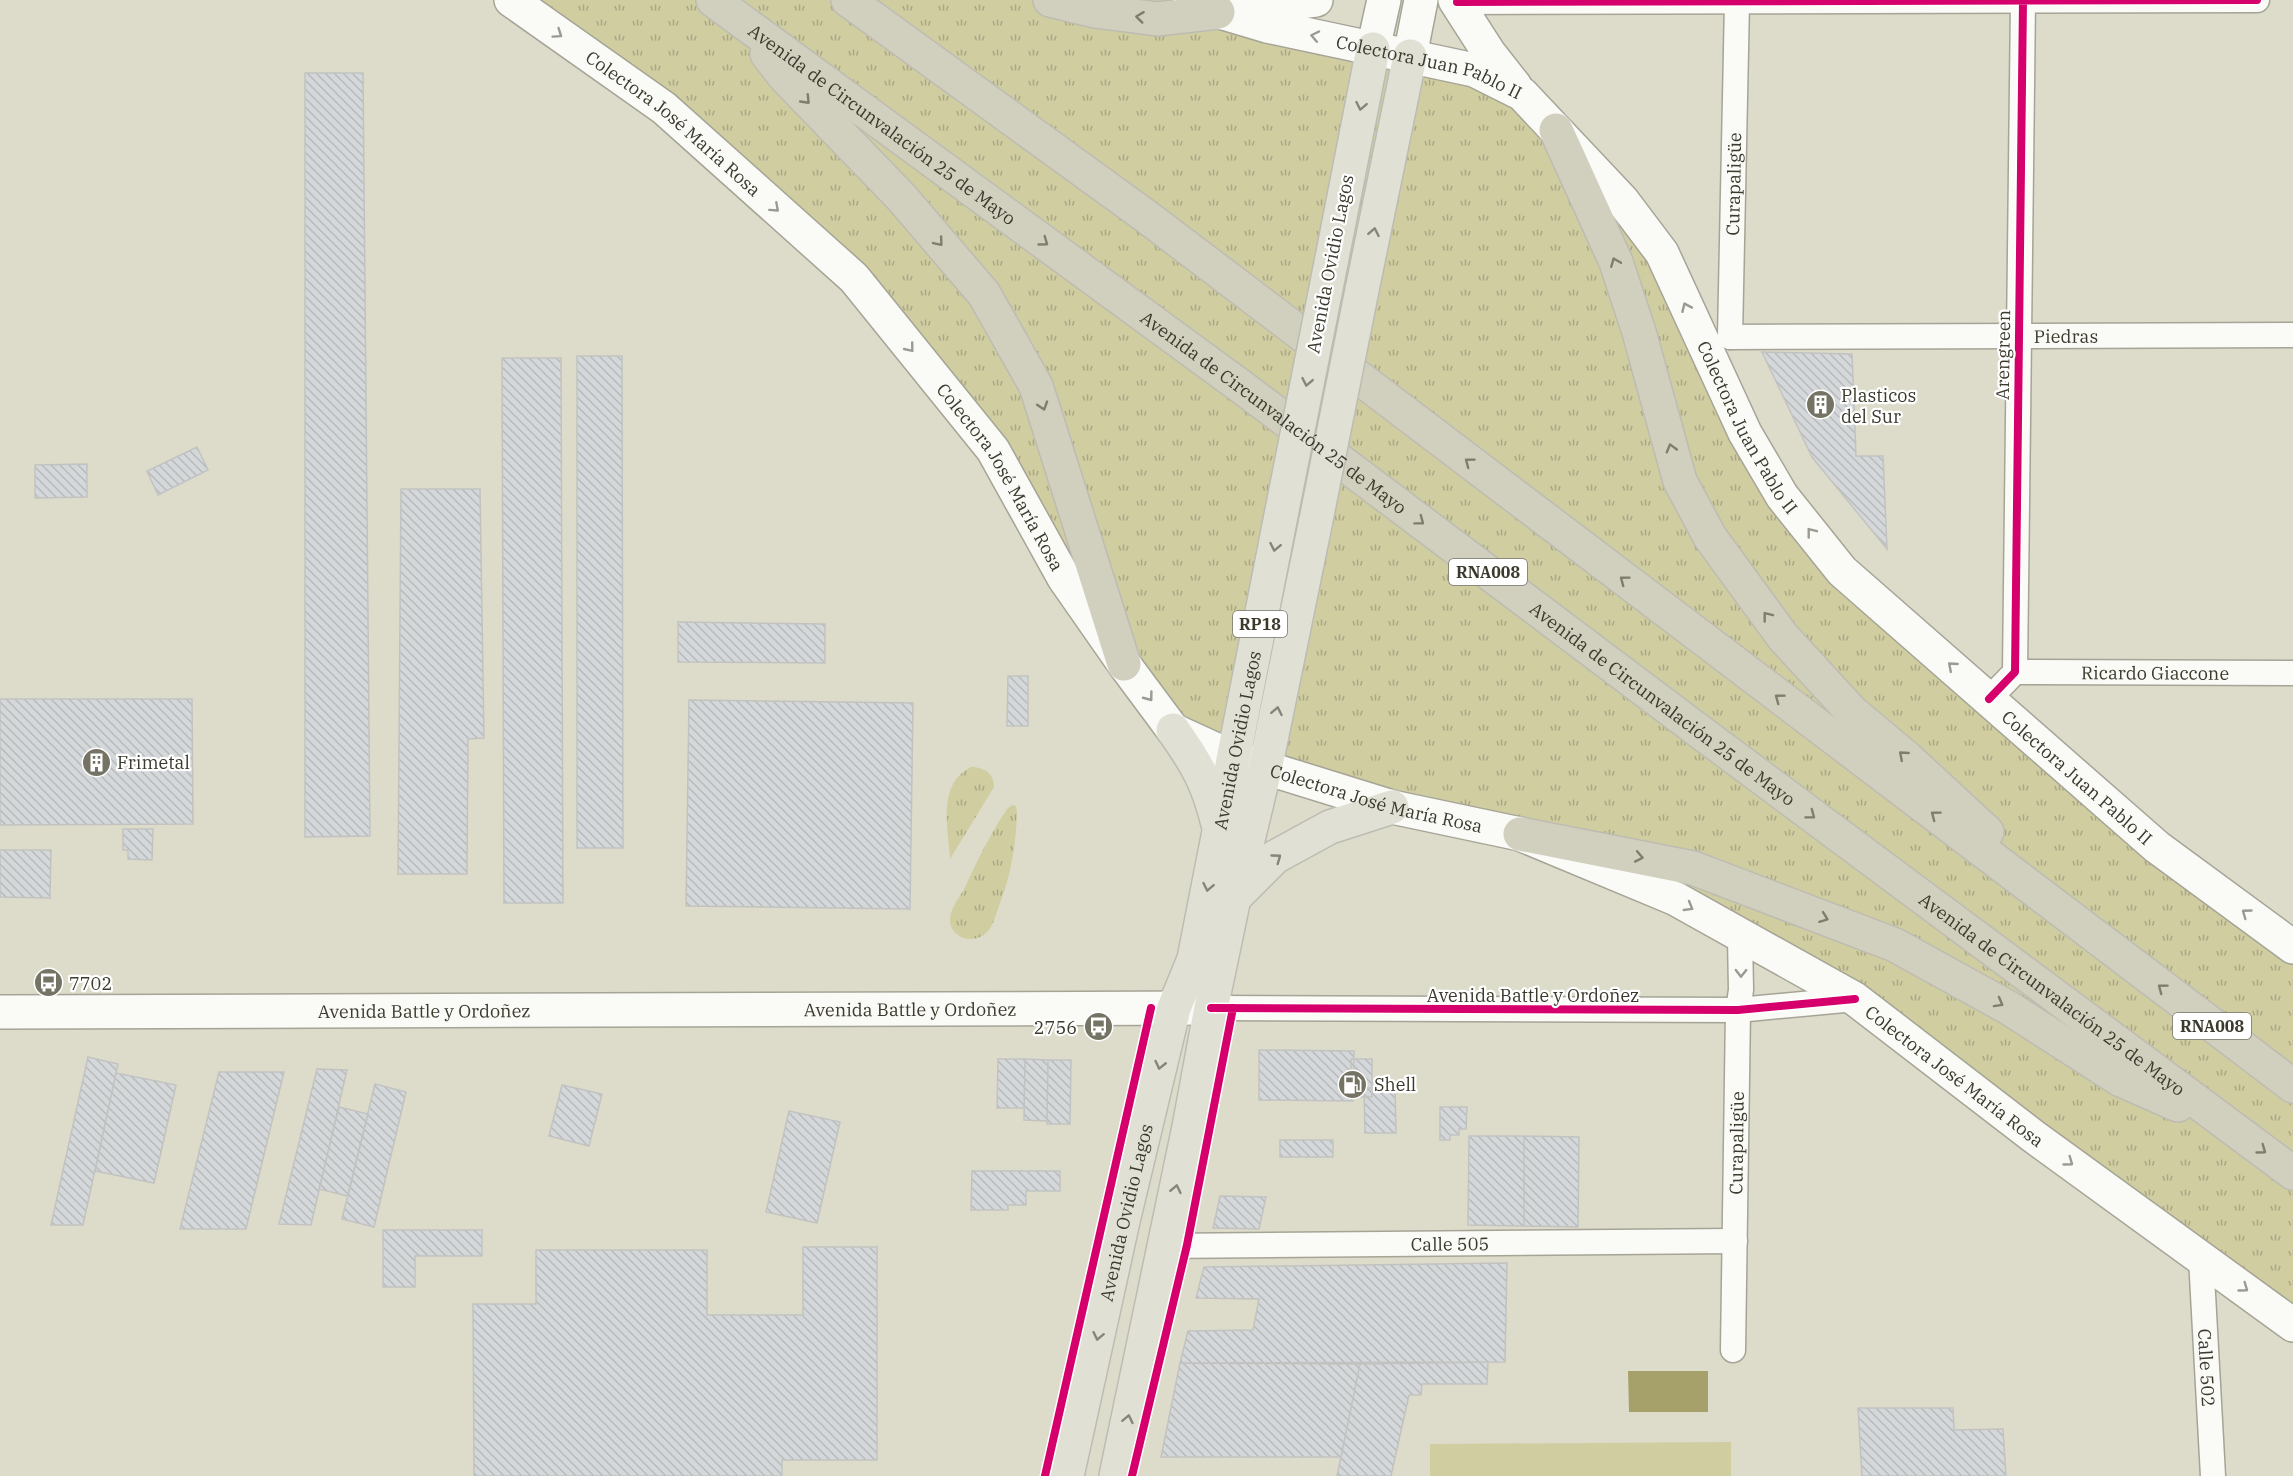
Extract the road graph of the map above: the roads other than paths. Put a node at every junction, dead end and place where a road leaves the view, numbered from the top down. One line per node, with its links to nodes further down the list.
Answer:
1 (511, 0): 22 (main road, Colectora José María Rosa, one-way to 22)
2 (713, 0): 14 (highway, Avenida de Circunvalación 25 de Mayo / RNA008)
3 (848, 0): 35 (highway, RNA008, one-way to 3)
4 (1050, 0): 13 (highway, one-way to 4)
5 (1180, 0): 13 (main road, Colectora Juan Pablo II)
6 (1316, 0): 13 (main road)
7 (1384, 0): 15 (main road, Avenida Ovidio Lagos)
8 (1420, 0): 16 (main road, Avenida Ovidio Lagos)
9 (2023, 0): 10 (street); 12 (street); 20 (street, Arengreen)
10 (2257, 0)
11 (1456, 1): 12 (street); 17 (main road)
12 (1737, 2): 21 (street, Curapaligüe)
13 (1218, 12): 15 (main road, Colectora Juan Pablo II, one-way to 13)
14 (743, 22): 22 (highway, one-way to 22); 42 (highway, Avenida de Circunvalación 25 de Mayo / RNA008, one-way to 42)
15 (1373, 49): 16 (main road, Colectora Juan Pablo II); 27 (main road, Avenida Ovidio Lagos / RP18, one-way to 27, bridge)
16 (1410, 56): 17 (main road, Colectora Juan Pablo II); 28 (main road, Avenida Ovidio Lagos / RP18, one-way to 16, bridge)
17 (1522, 94): 18 (main road, Colectora Juan Pablo II)
18 (1556, 130): 21 (main road, Colectora Juan Pablo II, one-way to 18); 35 (highway, one-way to 18)
19 (2293, 335): 20 (street, Piedras)
20 (2019, 336): 21 (street, Piedras); 23 (street, Arengreen)
21 (1719, 346): 25 (main road, Colectora Juan Pablo II, one-way to 21)
22 (1124, 664): 26 (main road, Colectora José María Rosa, one-way to 26)
23 (2015, 672): 24 (street, Ricardo Giaccone); 25 (street)
24 (2293, 673)
25 (1989, 699): 34 (main road, Colectora Juan Pablo II, one-way to 25)
26 (1173, 730): 27 (main road, Colectora José María Rosa); 30 (main road, RP18)
27 (1234, 758): 28 (main road, Colectora José María Rosa); 30 (main road, Avenida Ovidio Lagos / RP18)
28 (1266, 769): 29 (main road, Colectora José María Rosa); 32 (main road, Avenida Ovidio Lagos / RP18)
29 (1392, 807): 31 (main road, Colectora José María Rosa); 32 (main road, one-way to 29)
30 (1220, 829): 37 (main road, Avenida Ovidio Lagos / RP18, one-way to 37)
31 (1520, 834): 33 (main road, Colectora José María Rosa, one-way to 33); 42 (highway, one-way to 42)
32 (1234, 898): 38 (main road, Avenida Ovidio Lagos / RP18)
33 (1740, 936): 36 (main road, Colectora José María Rosa); 39 (street, Curapaligüe, one-way to 39)
34 (2293, 947)
35 (2132, 965): 41 (highway, RNA008, one-way to 35)
36 (1855, 999): 39 (street, Avenida Battle y Ordoñez); 46 (main road, Colectora José María Rosa, one-way to 46)
37 (1174, 1008): 38 (main road, Avenida Battle y Ordoñez); 40 (main road, Avenida Battle y Ordoñez); 49 (main road, Avenida Ovidio Lagos / RP18, one-way to 49)
38 (1210, 1008): 39 (street, Avenida Battle y Ordoñez); 45 (main road, Avenida Ovidio Lagos / RP18, one-way to 38)
39 (1738, 1010): 44 (street, Curapaligüe)
40 (0, 1012)
41 (2293, 1086)
42 (2230, 1127): 43 (highway, Avenida de Circunvalación 25 de Mayo / RNA008, one-way to 43)
43 (2293, 1173)
44 (1735, 1241): 45 (street, Calle 505); 48 (street, Curapaligüe)
45 (1164, 1246): 50 (main road, Avenida Ovidio Lagos / RP18, one-way to 45)
46 (2201, 1258): 47 (main road, Colectora José María Rosa, one-way to 47); 51 (street, Calle 502)
47 (2293, 1325)
48 (1733, 1350)
49 (1068, 1476)
50 (1116, 1476)
51 (2213, 1476)

